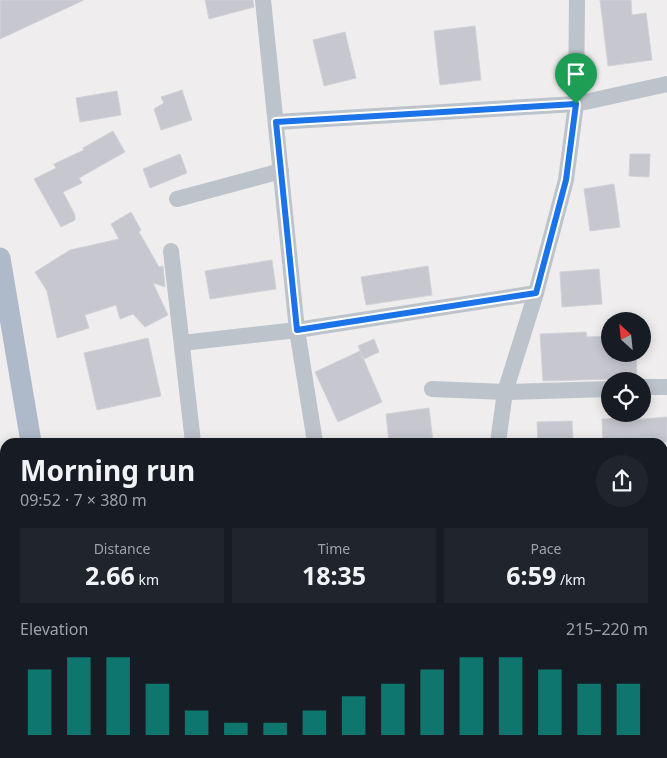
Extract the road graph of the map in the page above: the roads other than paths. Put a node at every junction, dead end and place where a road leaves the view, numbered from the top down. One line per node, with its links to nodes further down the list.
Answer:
1 (263, 0): 5 (street)
2 (577, 0): 4 (street)
3 (667, 84): 4 (street)
4 (576, 104): 5 (street); 10 (street)
5 (276, 122): 6 (street)
6 (281, 171): 7 (street); 11 (street)
7 (177, 199)
8 (171, 251): 12 (street)
9 (0, 258): 18 (main road)
10 (536, 293): 11 (street); 17 (street)
11 (297, 330): 12 (street); 20 (street)
12 (182, 344): 19 (street)
13 (667, 386): 14 (street)
14 (651, 387)
15 (432, 388): 17 (street)
16 (601, 388): 17 (street)
17 (505, 392): 21 (street)
18 (29, 438)
19 (193, 438)
20 (314, 438)
21 (499, 438)

